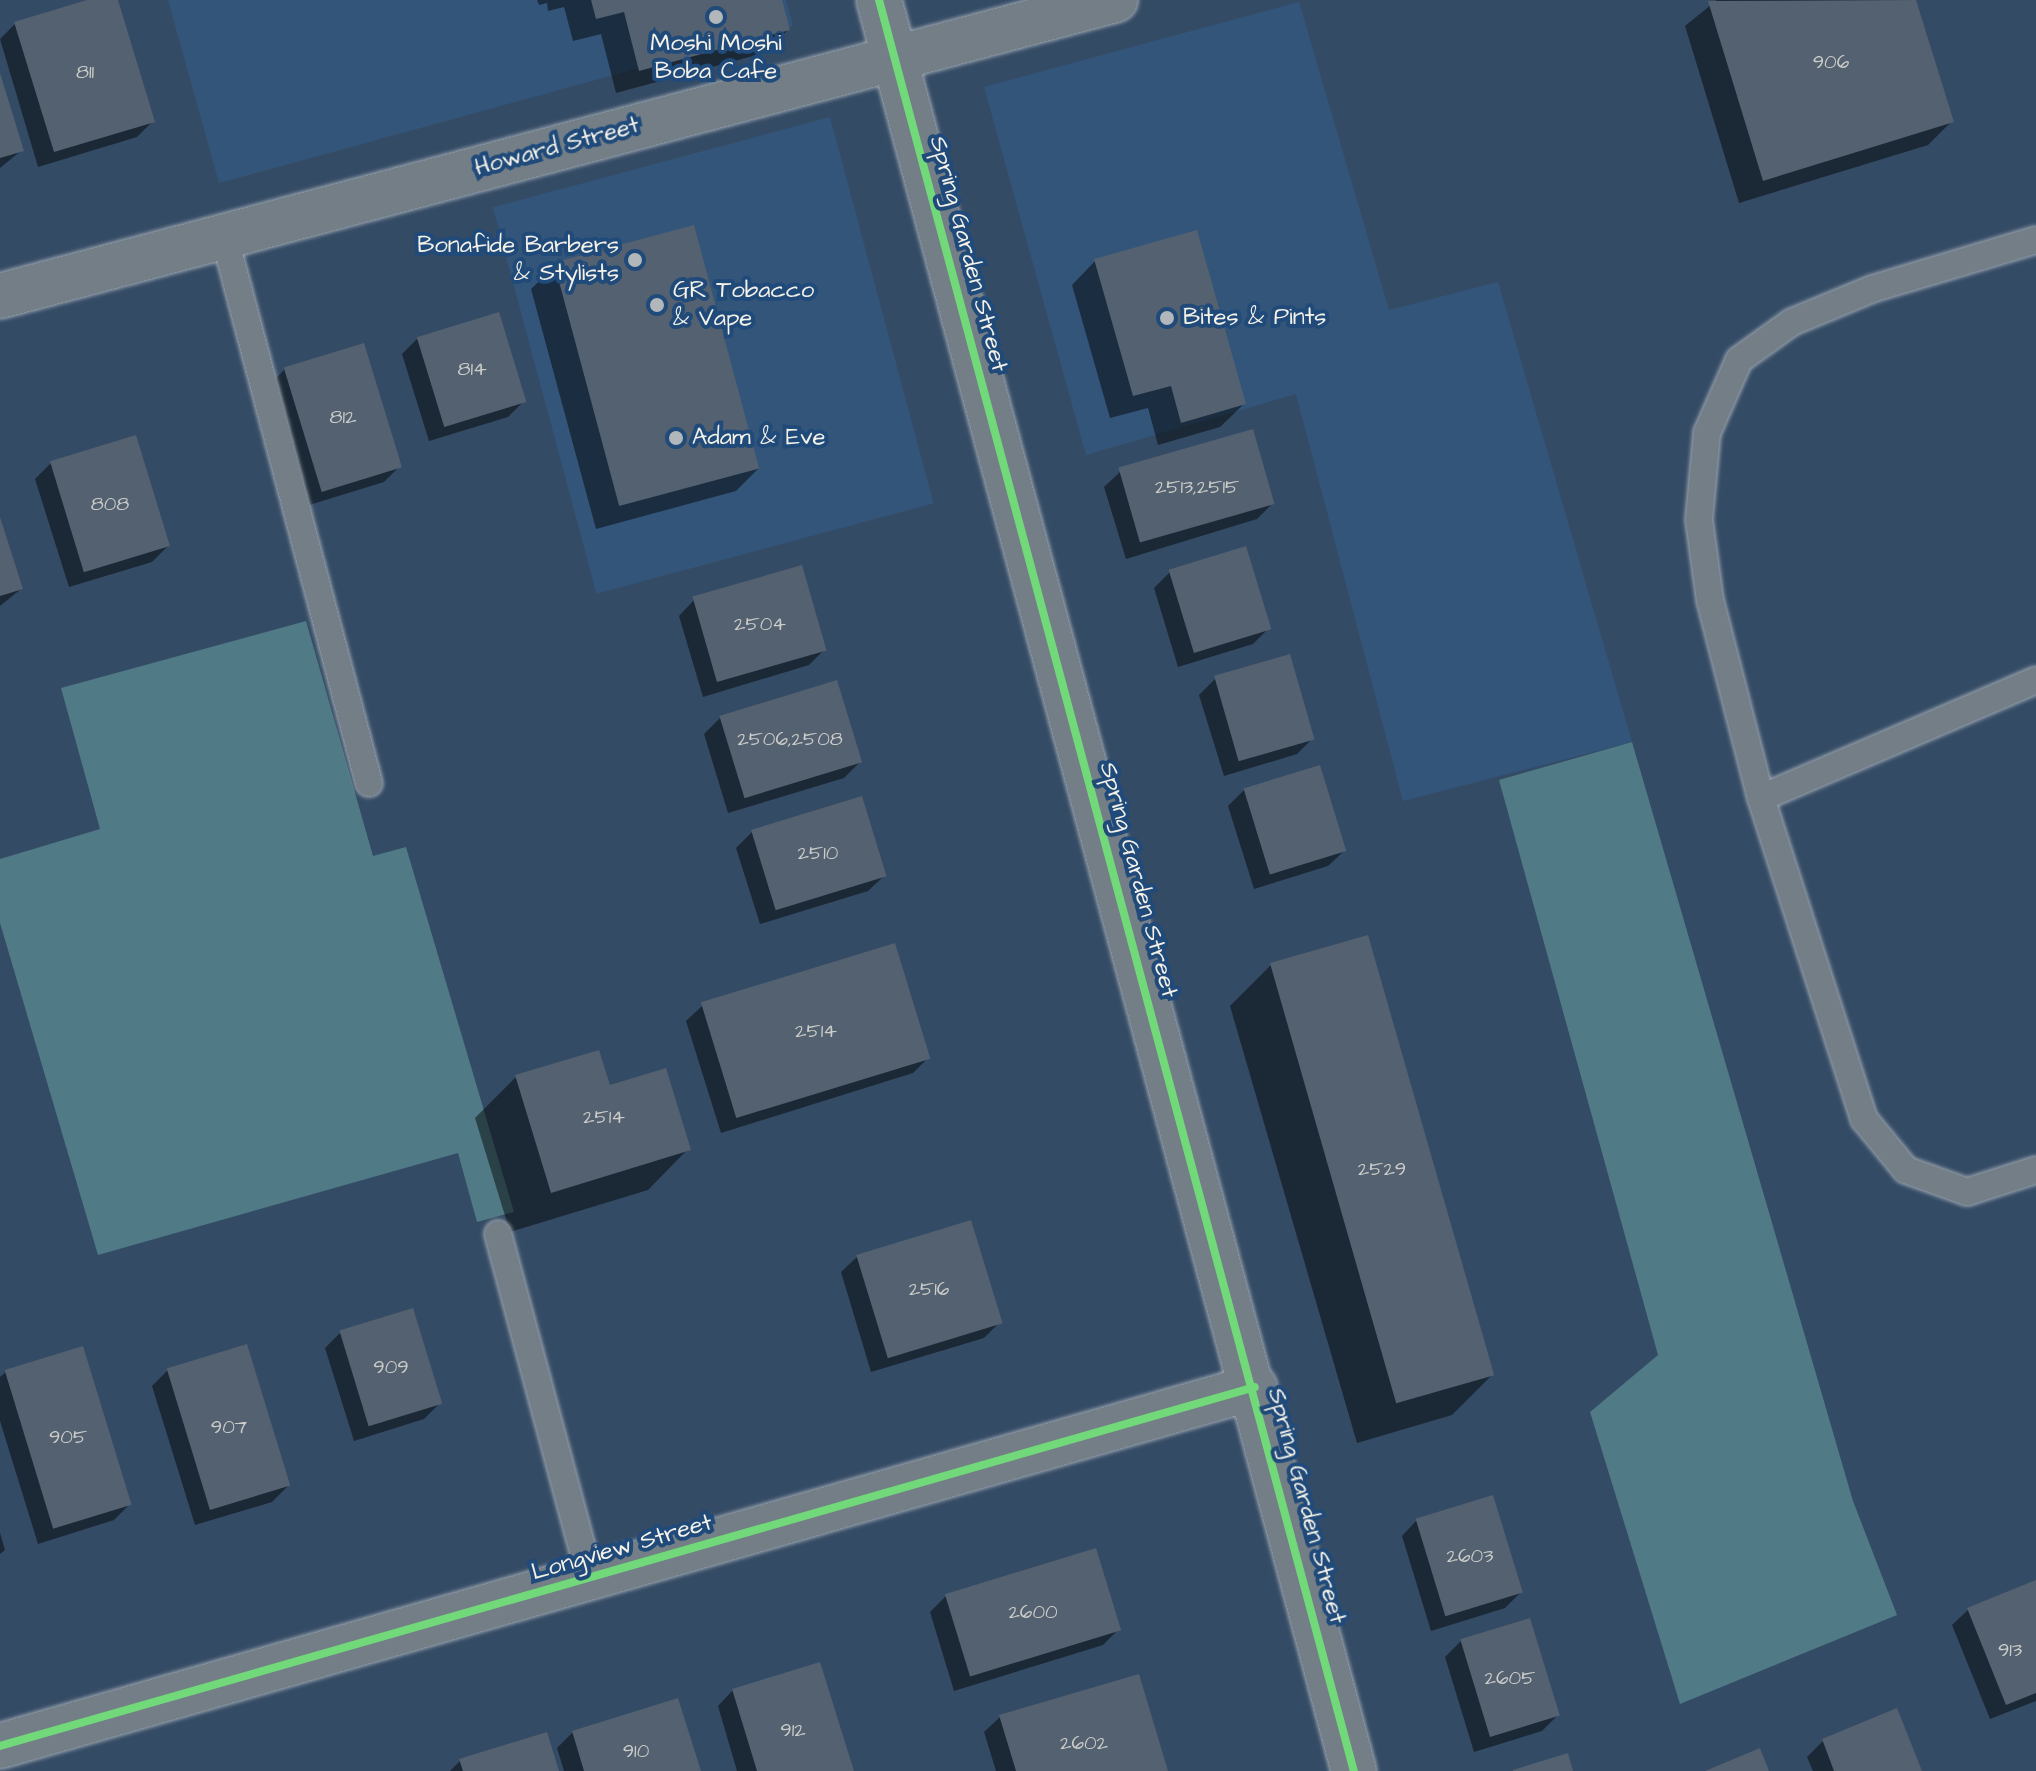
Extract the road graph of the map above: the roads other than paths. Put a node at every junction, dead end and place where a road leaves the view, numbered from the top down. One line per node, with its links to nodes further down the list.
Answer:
1 (879, 0): 3 (street, Spring Garden Street)
2 (1115, 0): 3 (street, Howard Street)
3 (894, 56): 4 (street, Howard Street); 12 (street, Spring Garden Street)
4 (224, 235): 6 (street, Howard Street); 8 (lane)
5 (2036, 240): 9 (lane)
6 (0, 296)
7 (2036, 680): 9 (lane)
8 (369, 783)
9 (1761, 798): 10 (lane)
10 (2036, 1170)
11 (498, 1234): 13 (lane)
12 (1255, 1387): 13 (street, Longview Street); 15 (street, Spring Garden Street)
13 (590, 1578): 14 (street, Longview Street)
14 (0, 1746)
15 (1354, 1771)

